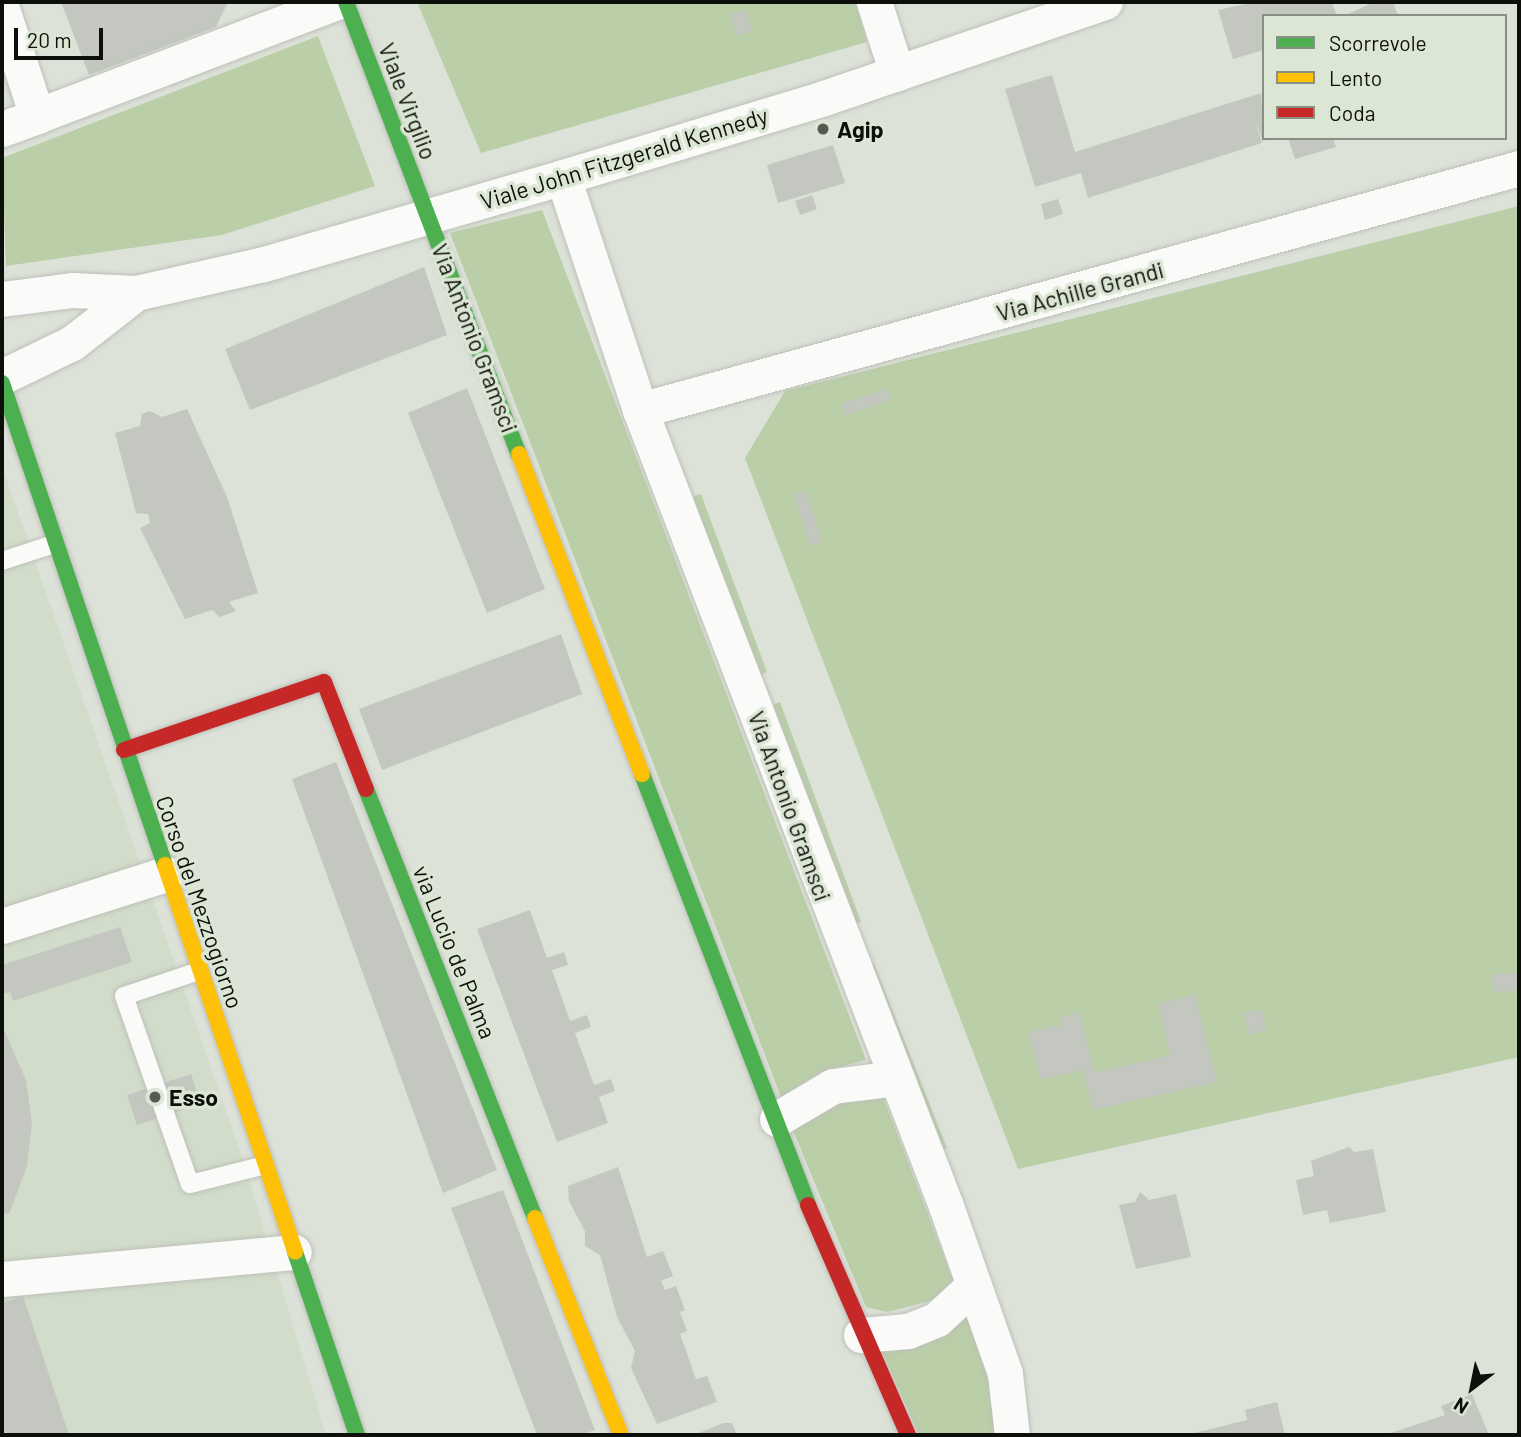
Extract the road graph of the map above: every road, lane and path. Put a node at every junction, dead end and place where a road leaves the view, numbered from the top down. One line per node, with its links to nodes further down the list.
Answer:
1 (337, 2): 8 (street)
2 (346, 2): 12 (street, Viale Virgilio)
3 (874, 2): 7 (street)
4 (1105, 2): 6 (street, Viale John Fitzgerald Kennedy)
5 (2, 9): 8 (street)
6 (1059, 10): 7 (street, Viale John Fitzgerald Kennedy)
7 (897, 73): 11 (street, Viale John Fitzgerald Kennedy)
8 (37, 116): 9 (street)
9 (2, 130)
10 (1519, 168): 17 (street, Via Achille Grandi)
11 (563, 177): 12 (street, Viale John Fitzgerald Kennedy); 17 (street, Via Antonio Gramsci)
12 (428, 216): 13 (street, Viale John Fitzgerald Kennedy); 25 (street, Via Antonio Gramsci)
13 (136, 293): 14 (street); 15 (street)
14 (2, 299)
15 (2, 377)
16 (2, 383): 18 (street, Corso del Mezzogiorno)
17 (640, 410): 24 (street, Via Antonio Gramsci)
18 (54, 544): 19 (lane); 20 (street, Corso del Mezzogiorno)
19 (2, 561)
20 (124, 750): 21 (street, Corso del Mezzogiorno); 32 (street, via Lucio de Palma)
21 (166, 874): 22 (street); 23 (street, Corso del Mezzogiorno)
22 (2, 926)
23 (199, 971): 26 (street, Corso del Mezzogiorno); 26 (lane)
24 (896, 1078): 25 (street); 29 (street, Via Antonio Gramsci)
25 (778, 1119): 30 (street, Via Antonio Gramsci)
26 (265, 1165): 27 (street, Corso del Mezzogiorno)
27 (294, 1252): 28 (street); 31 (street, Corso del Mezzogiorno)
28 (2, 1279)
29 (974, 1285): 30 (street); 34 (street, Via Antonio Gramsci)
30 (861, 1335): 33 (street, Via Antonio Gramsci)
31 (356, 1435)
32 (621, 1435)
33 (908, 1435)
34 (1012, 1435)

